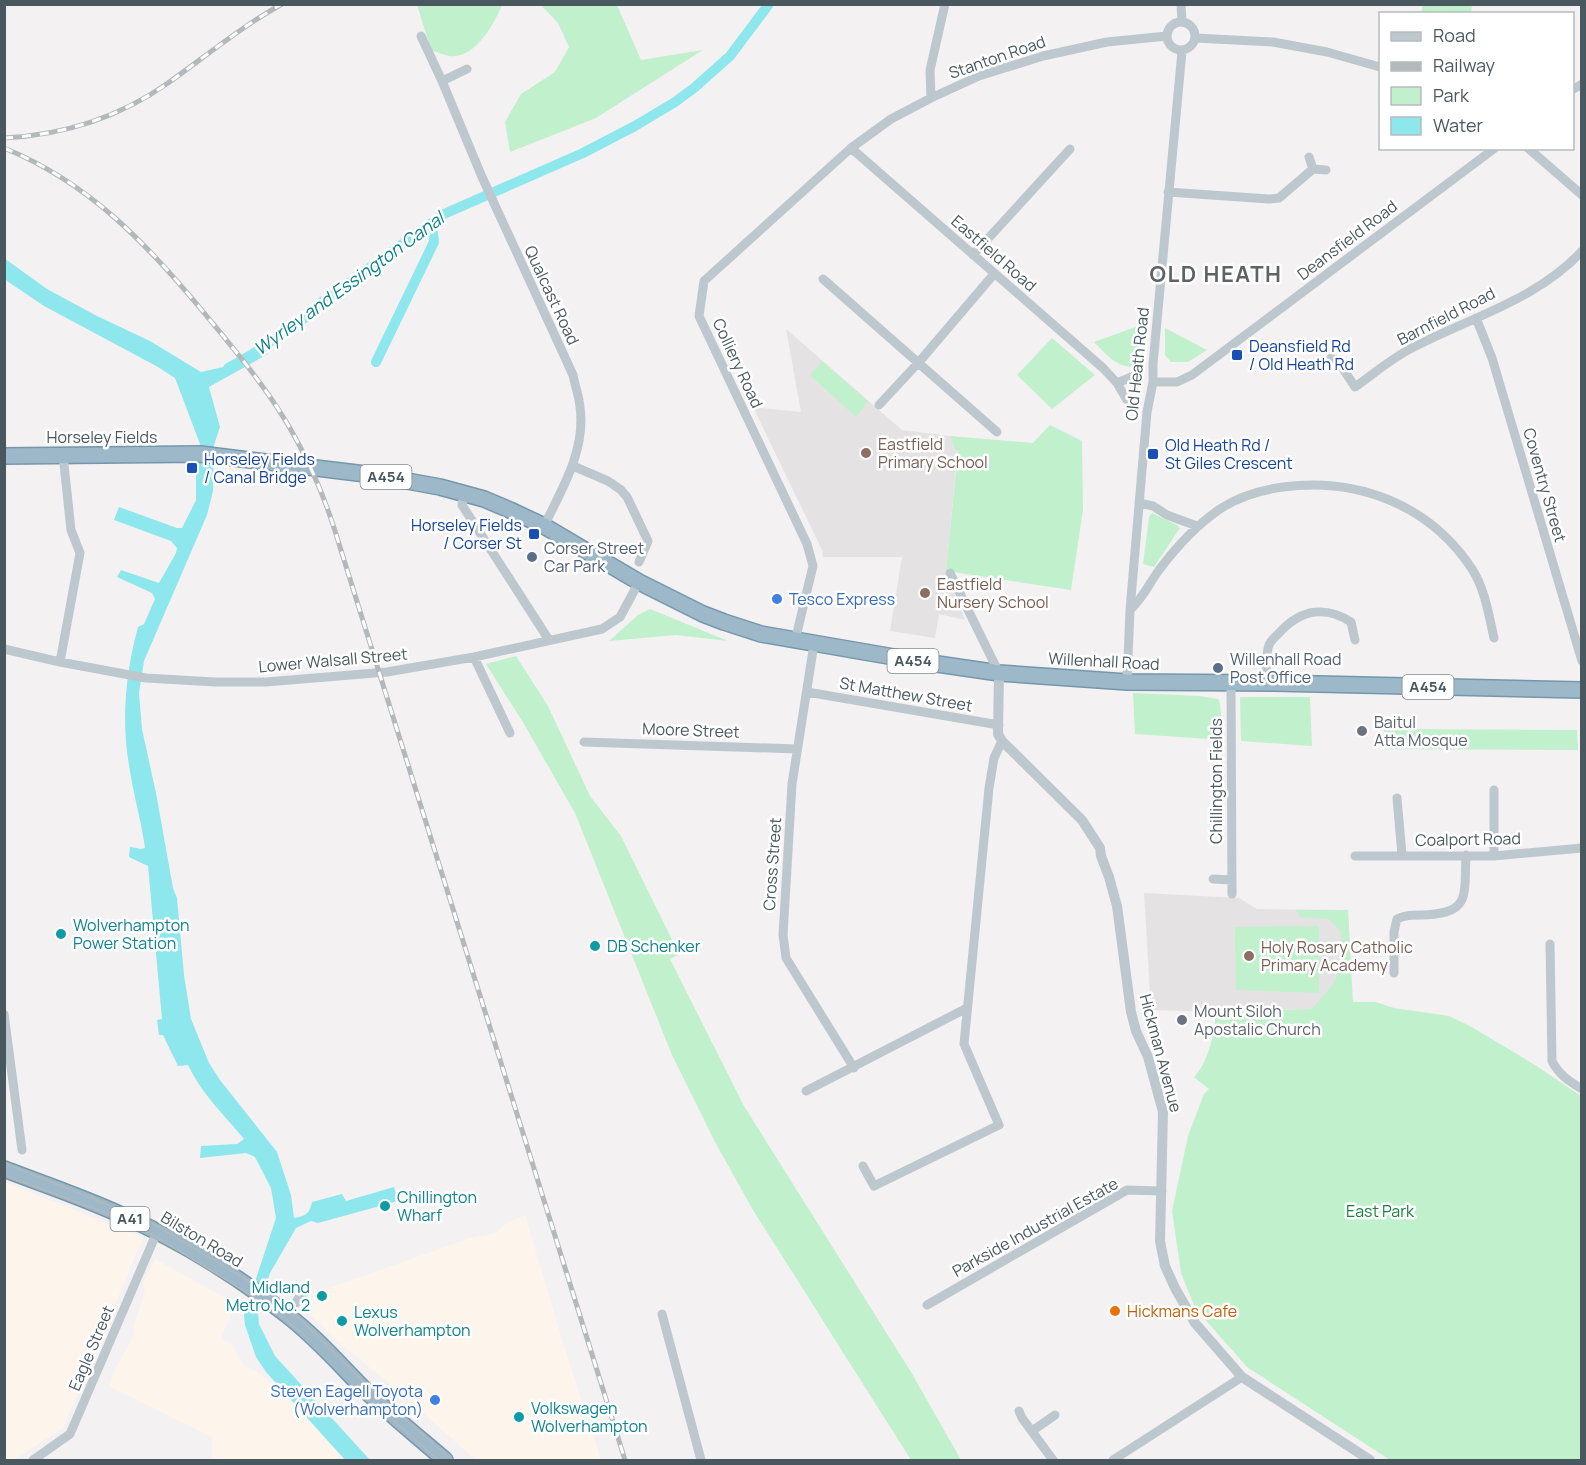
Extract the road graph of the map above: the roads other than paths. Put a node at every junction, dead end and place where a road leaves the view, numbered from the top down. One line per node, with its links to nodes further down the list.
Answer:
1 (945, 4): 11 (street)
2 (1181, 4): 3 (street)
3 (1182, 22): 5 (street); 6 (street)
4 (422, 36): 10 (street, Qualcast Road)
5 (1167, 36): 7 (street); 11 (street, Stanton Road)
6 (1196, 38): 7 (street); 8 (street)
7 (1182, 51): 19 (street, Old Heath Road)
8 (1379, 67)
9 (467, 69): 10 (street)
10 (442, 81): 36 (street, Qualcast Road)
11 (931, 98): 12 (street, Stanton Road)
12 (851, 148): 22 (street, Eastfield Road); 48 (street, Colliery Road)
13 (1070, 149): 22 (street)
14 (1492, 150): 30 (street, Deansfield Road)
15 (1530, 150): 20 (street)
16 (1309, 157): 17 (street)
17 (1313, 168): 18 (street); 19 (street)
18 (1326, 170)
19 (1168, 192): 30 (street, Old Heath Road)
20 (1581, 195)
21 (1581, 251): 25 (street, Barnfield Road)
22 (973, 255): 23 (street, Eastfield Road)
23 (994, 274): 27 (street); 29 (street, Eastfield Road)
24 (823, 279): 27 (street)
25 (1476, 318): 26 (street, Barnfield Road); 52 (street, Coventry Street)
26 (1331, 358)
27 (919, 362): 32 (street); 33 (street)
28 (1134, 376): 29 (street)
29 (1117, 382): 31 (street, Eastfield Road)
30 (1153, 382): 38 (street, Old Heath Road)
31 (1127, 400)
32 (879, 405)
33 (997, 432)
34 (63, 455): 35 (highway, Horseley Fields / A454); 37 (highway, Horseley Fields / A454); 53 (street)
35 (4, 456)
36 (573, 466): 39 (street, Qualcast Road); 41 (street)
37 (464, 493): 39 (highway, A454); 46 (street)
38 (1139, 503): 40 (street); 44 (street, Old Heath Road)
39 (544, 526): 43 (highway, A454)
40 (1197, 526): 44 (street); 45 (street)
41 (639, 562)
42 (950, 573): 54 (street)
43 (639, 582): 46 (street, Lower Walsall Street); 48 (highway, Willenhall Road / A454)
44 (1130, 610): 55 (street, Old Heath Road)
45 (1494, 638)
46 (549, 640): 51 (street, Lower Walsall Street)
47 (1355, 640): 56 (street)
48 (795, 641): 49 (highway, Willenhall Road / A454)
49 (814, 644): 54 (highway, Willenhall Road / A454); 59 (street, Cross Street)
50 (4, 649): 53 (street, Lower Walsall Street)
51 (474, 657): 53 (street, Lower Walsall Street); 61 (street)
52 (1581, 661)
53 (60, 662)
54 (999, 673): 55 (highway, Willenhall Road / A454); 60 (street)
55 (1127, 682): 57 (highway, Willenhall Road / A454)
56 (1267, 682): 57 (highway, Willenhall Road / A454); 58 (highway, Willenhall Road / A454)
57 (1231, 683): 73 (street, Chillington Fields)
58 (1581, 690)
59 (807, 692): 60 (street, St Matthew Street); 64 (street, Cross Street)
60 (999, 725): 62 (street)
61 (510, 733)
62 (1002, 741): 77 (street); 86 (street, Hickman Avenue)
63 (584, 742): 64 (street, Moore Street)
64 (797, 749): 80 (street, Cross Street)
65 (1494, 790): 71 (street)
66 (1397, 798): 68 (street)
67 (1581, 848): 71 (street, Coalport Road)
68 (1402, 855): 69 (street, Coalport Road); 70 (street, Coalport Road)
69 (1466, 855): 71 (street, Coalport Road); 76 (street)
70 (1355, 856)
71 (1494, 856)
72 (1213, 879): 73 (street)
73 (1232, 880): 74 (street, Chillington Fields)
74 (1232, 894)
75 (1550, 944): 81 (street)
76 (1394, 973)
77 (967, 1008): 80 (street); 84 (street)
78 (4, 1014): 79 (street)
79 (6, 1030): 83 (street)
80 (854, 1068): 82 (street)
81 (1581, 1089)
82 (806, 1091)
83 (22, 1150)
84 (863, 1166)
85 (4, 1169): 87 (highway, Bilston Road / A41)
86 (1162, 1191): 89 (street, Parkside Industrial Estate); 92 (street, Hickman Avenue)
87 (157, 1232): 91 (highway, Bilston Road / A41); 96 (street, Eagle Street)
88 (306, 1292): 91 (street)
89 (927, 1305)
90 (662, 1314): 98 (street)
91 (289, 1316): 97 (highway, A41)
92 (1242, 1377): 100 (street); 101 (street, Hickman Avenue)
93 (1019, 1411): 95 (street)
94 (1056, 1415): 95 (street)
95 (1032, 1431): 99 (street)
96 (33, 1461)
97 (445, 1461)
98 (701, 1461)
99 (1053, 1461)
100 (1113, 1461)
101 (1370, 1461)

